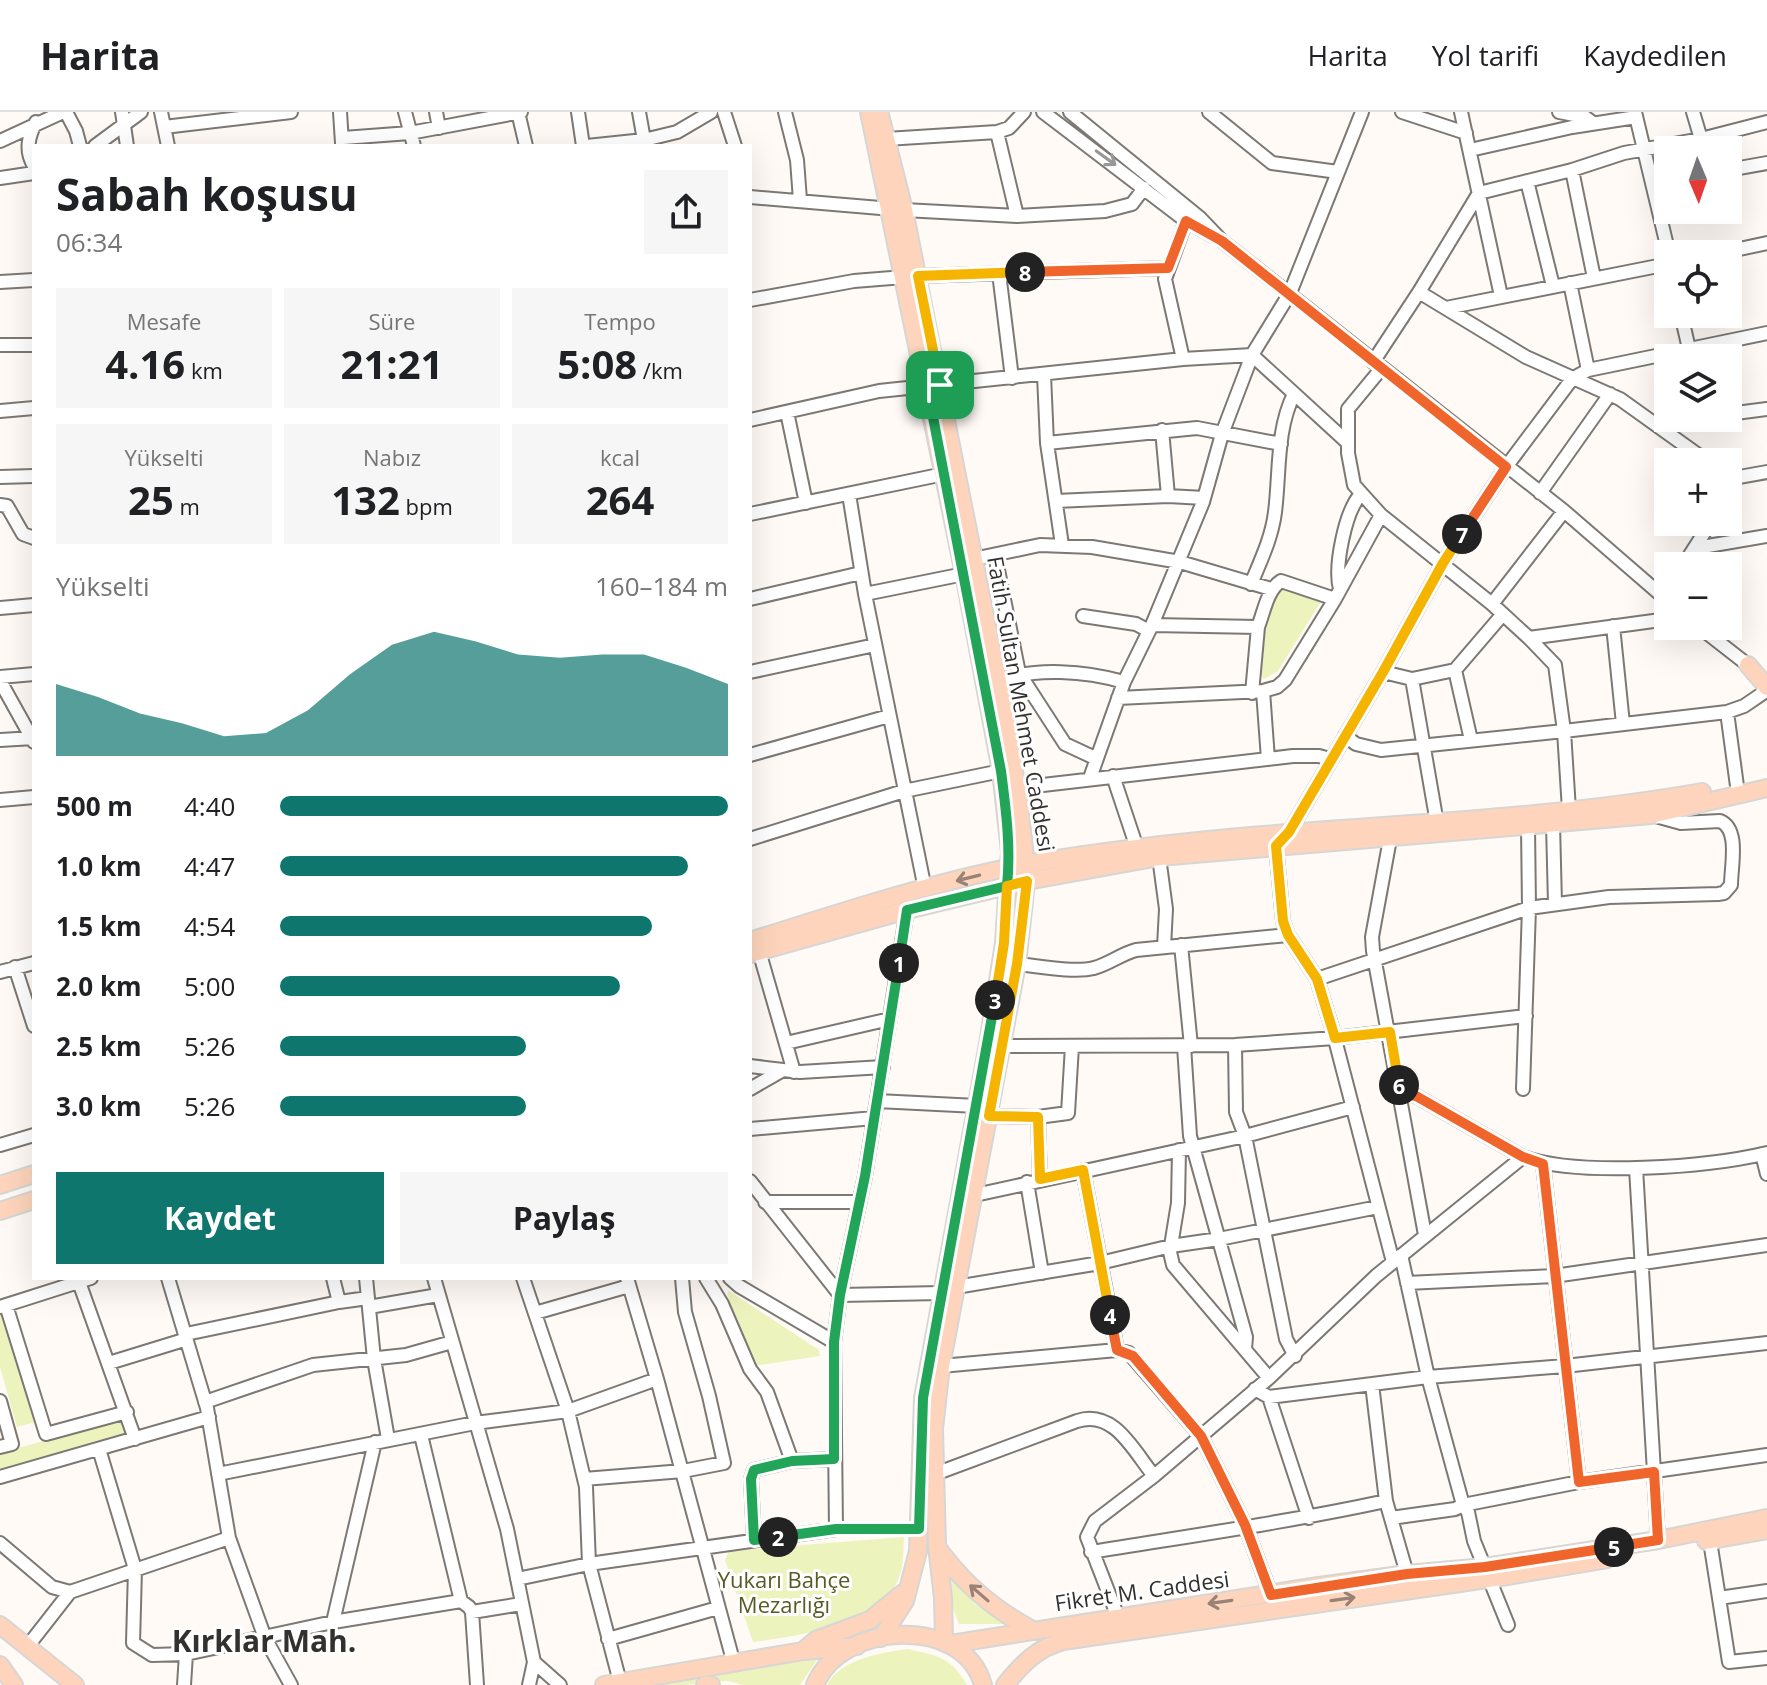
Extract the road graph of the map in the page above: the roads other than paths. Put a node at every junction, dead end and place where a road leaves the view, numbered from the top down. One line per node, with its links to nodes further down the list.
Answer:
1 (65, 112): 26 (street); 42 (street)
2 (141, 112): 27 (street)
3 (161, 112): 30 (street)
4 (291, 112): 30 (street)
5 (340, 112): 41 (street)
6 (405, 112): 38 (street)
7 (436, 112): 31 (street)
8 (519, 112): 31 (street); 46 (street)
9 (578, 112): 47 (street)
10 (639, 112): 39 (street)
11 (711, 112): 32 (street)
12 (724, 112): 50 (street)
13 (785, 112): 65 (street)
14 (869, 112): 66 (main road)
15 (879, 112): 37 (main road, Fatih Sultan Mehmet Caddesi)
16 (1024, 112): 33 (street)
17 (1043, 112): 62 (street, one-way to 62)
18 (1209, 112): 58 (street)
19 (1361, 112): 58 (street)
20 (1402, 112): 34 (street)
21 (1461, 112): 34 (street)
22 (1559, 112): 29 (street)
23 (1693, 112): 35 (street)
24 (1073, 113): 70 (street)
25 (1636, 114): 29 (street); 52 (street)
26 (38, 118): 40 (street); 54 (street)
27 (123, 118): 43 (street); 44 (street)
28 (1767, 122): 36 (street)
29 (1593, 123): 53 (street)
30 (164, 127): 45 (street)
31 (439, 128): 38 (street)
32 (677, 132): 39 (street); 49 (street)
33 (997, 132): 37 (street); 67 (street)
34 (1466, 133): 53 (street)
35 (1700, 136)
36 (1713, 136)
37 (886, 139): 66 (main road, Fatih Sultan Mehmet Caddesi)
38 (412, 140): 41 (street)
39 (644, 140): 48 (street)
40 (0, 141)
41 (343, 142)
42 (79, 144)
43 (97, 144)
44 (127, 144)
45 (168, 144)
46 (526, 144)
47 (585, 144)
48 (605, 144)
49 (678, 144)
50 (734, 144)
51 (1654, 147): 52 (street)
52 (1645, 148): 57 (street); 69 (street)
53 (1470, 150): 63 (street)
54 (32, 161)
55 (1767, 163): 56 (street)
56 (1742, 167)
57 (1572, 170): 61 (street); 77 (street)
58 (1338, 172): 83 (street)
59 (32, 173): 60 (street)
60 (0, 178)
61 (1527, 181): 63 (street); 81 (street)
62 (1144, 188): 67 (street); 68 (street)
63 (1479, 193): 82 (street); 84 (street)
64 (752, 196): 65 (street)
65 (800, 200): 66 (street)
66 (897, 209): 67 (street); 76 (main road, Fatih Sultan Mehmet Caddesi)
67 (1017, 216)
68 (1186, 221): 70 (street); 74 (street)
69 (1666, 240)
70 (1222, 241): 83 (street)
71 (1767, 243): 72 (street)
72 (1742, 248)
73 (1654, 267): 77 (street)
74 (1168, 268): 75 (street); 93 (street)
75 (999, 273): 76 (street); 97 (street)
76 (911, 277): 85 (street); 99 (main road, Fatih Sultan Mehmet Caddesi)
77 (1594, 278): 80 (street)
78 (32, 280): 79 (street)
79 (0, 282)
80 (1570, 283): 81 (street); 95 (street)
81 (1553, 286): 84 (street)
82 (1419, 292): 86 (street); 94 (street)
83 (1290, 293): 91 (street); 94 (street)
84 (1501, 296): 86 (street)
85 (752, 300)
86 (1446, 308): 98 (street)
87 (1767, 333): 88 (street)
88 (1713, 344)
89 (0, 345): 90 (street)
90 (32, 345)
91 (1252, 355): 93 (street); 100 (street); 111 (street)
92 (1654, 356): 95 (street)
93 (1183, 359): 96 (street)
94 (1377, 365): 112 (street); 116 (street)
95 (1588, 370): 98 (street)
96 (1044, 375): 97 (street); 113 (street)
97 (1012, 378): 99 (street)
98 (1572, 379): 101 (street); 116 (street)
99 (933, 386): 105 (street); 118 (main road); 142 (main road, Fatih Sultan Mehmet Caddesi)
100 (1294, 394): 112 (street); 114 (street)
101 (1610, 394): 108 (street); 122 (street)
102 (32, 408): 104 (street)
103 (1767, 409): 106 (street)
104 (0, 411)
105 (787, 412): 107 (street); 128 (street)
106 (1742, 412)
107 (752, 420)
108 (1654, 423)
109 (1162, 430): 111 (street); 113 (street); 125 (street)
110 (1668, 432): 115 (street)
111 (1222, 434): 114 (street); 126 (street)
112 (1347, 442): 124 (street)
113 (1047, 443): 127 (street)
114 (1281, 444): 144 (street)
115 (1689, 448)
116 (1506, 467): 122 (street); 141 (street)
117 (1767, 472): 120 (street)
118 (944, 474): 123 (street); 142 (main road)
119 (32, 476): 121 (street)
120 (1742, 476)
121 (0, 477)
122 (1540, 493): 130 (street)
123 (849, 494): 128 (street); 143 (street)
124 (1361, 494): 132 (street); 148 (street)
125 (1168, 496): 126 (street); 127 (street)
126 (1204, 498): 140 (street)
127 (1056, 501): 136 (street)
128 (806, 503): 131 (street)
129 (0, 505): 135 (street)
130 (1564, 511): 145 (street); 150 (street)
131 (752, 514)
132 (1381, 515): 141 (street); 148 (street)
133 (1703, 536): 137 (street)
134 (1767, 536): 137 (street)
135 (32, 537)
136 (1062, 545): 139 (street); 140 (street)
137 (1696, 548): 138 (street)
138 (1693, 552)
139 (995, 555): 142 (street); 155 (street)
140 (1180, 562): 144 (street); 160 (street)
141 (1443, 563): 150 (street); 167 (street)
142 (968, 566): 147 (street); 157 (main road, Fatih Sultan Mehmet Caddesi); 191 (main road)
143 (861, 573): 147 (street); 149 (street)
144 (1251, 584): 146 (street)
145 (1654, 585)
146 (1271, 589): 148 (street); 159 (street)
147 (865, 594): 163 (street)
148 (1338, 594): 175 (street)
149 (752, 599)
150 (1492, 604): 153 (street)
151 (32, 605): 152 (street)
152 (0, 608)
153 (1503, 614): 161 (street); 165 (street)
154 (1083, 616): 160 (street)
155 (1008, 620): 157 (street); 168 (street)
156 (1654, 621): 158 (street)
157 (986, 623): 171 (main road, Fatih Sultan Mehmet Caddesi)
158 (1613, 626): 161 (street); 179 (street)
159 (1258, 627): 160 (street); 175 (street)
160 (1150, 628): 172 (street)
161 (1529, 638): 180 (street)
162 (1716, 640): 164 (street)
163 (875, 645): 166 (street); 178 (street)
164 (1748, 665): 174 (main road)
165 (1455, 670): 170 (street); 185 (street)
166 (752, 672)
167 (1383, 672): 170 (street); 181 (street)
168 (1019, 673): 171 (street); 172 (street); 188 (street)
169 (32, 675): 173 (street)
170 (1412, 679): 186 (street)
171 (998, 681): 196 (main road, Fatih Sultan Mehmet Caddesi)
172 (1124, 682): 176 (street)
173 (1, 683): 182 (street)
174 (1766, 687): 177 (street)
175 (1257, 692): 176 (street); 189 (street)
176 (1118, 698): 188 (street)
177 (1727, 712): 179 (street); 195 (street)
178 (889, 716): 187 (street); 198 (street)
179 (1623, 724): 180 (street)
180 (1564, 731): 185 (street); 202 (street)
181 (1345, 736): 186 (street); 190 (street)
182 (32, 737)
183 (32, 739): 184 (street)
184 (0, 740)
185 (1471, 740): 186 (street)
186 (1425, 745): 204 (street)
187 (752, 754)
188 (1095, 758): 193 (street)
189 (1268, 759): 190 (street); 192 (street)
190 (1330, 759): 207 (street)
191 (1001, 771): 198 (street); 213 (main road)
192 (1113, 776): 193 (street); 211 (street)
193 (1090, 778): 196 (street)
194 (1767, 781): 195 (main road)
195 (1737, 786): 202 (main road)
196 (1017, 788): 214 (main road, Fatih Sultan Mehmet Caddesi)
197 (1767, 788): 203 (main road)
198 (904, 791): 208 (street); 216 (street)
199 (1767, 795): 203 (main road)
200 (32, 797): 201 (street)
201 (0, 800)
202 (1569, 810): 204 (main road)
203 (1651, 815): 205 (main road); 217 (street)
204 (1437, 823): 207 (main road)
205 (1553, 824): 206 (main road); 217 (street)
206 (1528, 827): 209 (main road); 218 (street)
207 (1289, 832): 210 (street); 211 (main road)
208 (752, 838)
209 (1390, 839): 210 (main road); 224 (street)
210 (1276, 846): 212 (main road); 220 (street)
211 (1137, 848): 214 (main road)
212 (1159, 857): 214 (main road); 222 (street)
213 (1009, 868): 214 (main road); 215 (main road); 216 (main road, one-way to 216)
214 (1027, 873): 215 (main road); 226 (main road, Fatih Sultan Mehmet Caddesi)
215 (1007, 886): 219 (main road); 248 (main road)
216 (925, 889): 223 (main road)
217 (1555, 904): 218 (street)
218 (1529, 908): 224 (street); 230 (street)
219 (907, 910): 223 (main road); 231 (street)
220 (1288, 935): 221 (street); 229 (street)
221 (1181, 945): 222 (street); 239 (street)
222 (1164, 947): 226 (street)
223 (753, 949): 235 (street)
224 (1375, 960): 229 (street); 233 (street)
225 (32, 963): 227 (street)
226 (1017, 964): 237 (main road, Fatih Sultan Mehmet Caddesi)
227 (15, 967): 228 (street); 232 (street)
228 (0, 972)
229 (1317, 979): 234 (street)
230 (1526, 1016): 233 (street); 244 (street)
231 (890, 1019): 235 (street); 241 (street)
232 (32, 1020)
233 (1390, 1032): 234 (street); 245 (street)
234 (1335, 1038): 236 (street); 247 (street)
235 (786, 1043): 242 (street)
236 (1235, 1045): 239 (street); 253 (street)
237 (1001, 1046): 238 (street); 248 (main road, Fatih Sultan Mehmet Caddesi)
238 (1072, 1046): 239 (street); 249 (street)
239 (1187, 1046): 255 (street)
240 (752, 1066): 242 (street)
241 (883, 1067): 242 (street); 246 (street)
242 (788, 1071): 243 (street)
243 (752, 1088)
244 (1523, 1089)
245 (1400, 1093): 258 (street); 273 (street)
246 (877, 1101): 248 (street); 250 (street)
247 (1353, 1107): 253 (street); 270 (street)
248 (983, 1111): 249 (street); 266 (main road, Fatih Sultan Mehmet Caddesi); 293 (main road)
249 (1038, 1117): 264 (street)
250 (874, 1118): 251 (street); 269 (street)
251 (752, 1129)
252 (32, 1136): 254 (street)
253 (1245, 1136): 255 (street); 272 (street)
254 (0, 1144)
255 (1193, 1146): 256 (street); 274 (street)
256 (1179, 1150): 261 (street); 276 (street)
257 (1764, 1153): 260 (street); 262 (street)
258 (1523, 1157): 259 (street); 273 (street)
259 (1543, 1164): 260 (street); 281 (street)
260 (1636, 1168): 279 (street)
261 (1083, 1170): 264 (street); 278 (street)
262 (1767, 1174)
263 (32, 1175): 265 (main road)
264 (1033, 1181): 266 (street); 280 (street)
265 (0, 1185)
266 (975, 1195): 293 (main road, Fatih Sultan Mehmet Caddesi)
267 (758, 1200): 269 (street); 295 (street)
268 (32, 1201): 271 (main road)
269 (858, 1202): 295 (street)
270 (1378, 1207): 272 (street); 277 (street)
271 (0, 1211)
272 (1265, 1229): 274 (street); 306 (street)
273 (1425, 1235): 277 (street)
274 (1219, 1239): 276 (street); 304 (street)
275 (1767, 1245): 279 (street)
276 (1171, 1246): 278 (street); 304 (street)
277 (1397, 1258): 292 (street); 306 (street)
278 (1100, 1263): 280 (street); 305 (street)
279 (1641, 1263): 281 (street); 307 (street)
280 (1042, 1273): 293 (street)
281 (1554, 1276): 292 (street); 311 (street)
282 (85, 1280): 298 (street); 309 (street)
283 (169, 1280): 300 (street)
284 (334, 1280): 296 (street)
285 (366, 1280): 297 (street)
286 (434, 1280): 294 (street)
287 (524, 1280): 299 (street)
288 (682, 1280): 333 (street)
289 (707, 1280): 332 (street)
290 (732, 1280): 302 (street)
291 (628, 1282): 299 (street); 314 (street)
292 (1407, 1283): 312 (street)
293 (949, 1290): 295 (street); 310 (main road, Fatih Sultan Mehmet Caddesi); 348 (main road)
294 (438, 1295): 297 (street); 301 (street)
295 (840, 1295): 302 (street)
296 (339, 1302): 297 (street); 300 (street)
297 (368, 1302): 308 (street)
298 (3, 1306): 321 (street)
299 (535, 1313): 320 (street)
300 (187, 1336): 309 (street); 319 (street)
301 (452, 1342): 308 (street); 323 (street)
302 (834, 1342): 331 (street)
303 (1767, 1343): 307 (street)
304 (1245, 1349): 313 (street)
305 (1117, 1350): 310 (street); 325 (street)
306 (1295, 1356): 313 (street)
307 (1646, 1356): 311 (street); 334 (street)
308 (374, 1359): 319 (street); 327 (street)
309 (109, 1363): 321 (street)
310 (941, 1366): 336 (main road, Fatih Sultan Mehmet Caddesi)
311 (1565, 1366): 312 (street); 340 (street)
312 (1428, 1377): 315 (street); 342 (street)
313 (1269, 1378): 316 (street)
314 (657, 1379): 320 (street); 333 (street)
315 (1372, 1384): 317 (street); 341 (street)
316 (1255, 1389): 317 (street); 325 (street)
317 (1269, 1397): 343 (street)
318 (0, 1401): 328 (street)
319 (205, 1402): 322 (street)
320 (568, 1411): 323 (street); 339 (street)
321 (127, 1412): 326 (street)
322 (209, 1417): 326 (street); 335 (street)
323 (475, 1423): 324 (street); 362 (street)
324 (421, 1435): 327 (street); 368 (street)
325 (1201, 1436): 337 (street); 346 (street)
326 (135, 1439): 329 (street)
327 (381, 1440): 335 (street); 373 (street)
328 (0, 1447)
329 (99, 1449): 338 (street); 359 (street)
330 (1767, 1455): 334 (street)
331 (834, 1459): 332 (street); 347 (street)
332 (792, 1461): 351 (street)
333 (683, 1471): 339 (street); 356 (street)
334 (1654, 1472): 340 (street); 352 (street)
335 (218, 1474): 350 (street)
336 (935, 1474): 337 (street); 355 (main road, Fatih Sultan Mehmet Caddesi)
337 (1154, 1476): 357 (street)
338 (0, 1477)
339 (584, 1479): 358 (street)
340 (1579, 1482): 342 (street)
341 (1386, 1501): 343 (street); 344 (street)
342 (1463, 1505): 344 (street); 360 (street)
343 (1309, 1518): 346 (street)
344 (1391, 1518): 361 (street)
345 (1767, 1518): 352 (main road, Fikret M. Caddesi)
346 (1245, 1525): 357 (street); 366 (street)
347 (836, 1529): 348 (street); 351 (street)
348 (919, 1529): 363 (main road)
349 (1767, 1530): 353 (main road)
350 (229, 1538): 359 (street); 377 (street)
351 (754, 1540): 356 (street)
352 (1658, 1540): 360 (main road, Fikret M. Caddesi)
353 (1710, 1541): 360 (main road); 367 (street)
354 (0, 1543): 365 (street)
355 (937, 1546): 376 (main road, one-way to 355); 380 (main road, Fatih Sultan Mehmet Caddesi)
356 (701, 1547): 358 (street); 370 (street)
357 (1091, 1552): 372 (street)
358 (589, 1564): 362 (street); 379 (street)
359 (135, 1569): 365 (street); 384 (street)
360 (1487, 1573): 361 (main road, Fikret M. Caddesi); 375 (street); 399 (main road, one-way to 360)
361 (1407, 1574): 366 (main road, Fikret M. Caddesi)
362 (517, 1579): 369 (street)
363 (910, 1587): 378 (main road); 383 (main road)
364 (1767, 1591): 367 (street)
365 (70, 1592): 382 (street)
366 (1271, 1595): 372 (main road, Fikret M. Caddesi, one-way to 372)
367 (1719, 1598): 385 (street)
368 (461, 1601): 371 (street); 373 (street)
369 (521, 1604): 371 (street); 386 (street)
370 (718, 1608): 379 (street); 387 (street)
371 (472, 1612): 392 (street)
372 (1118, 1617): 376 (main road, Fikret M. Caddesi)
373 (333, 1622): 377 (street)
374 (0, 1625): 382 (main road)
375 (1508, 1625)
376 (1031, 1629): 380 (main road, Fikret M. Caddesi)
377 (265, 1638): 384 (street); 391 (street)
378 (881, 1638): 380 (main road, Fikret M. Caddesi); 381 (main road, Fikret M. Caddesi)
379 (608, 1639): 388 (street)
380 (947, 1642): 398 (main road)
381 (857, 1646): 383 (main road); 397 (main road)
382 (27, 1647): 389 (main road)
383 (803, 1651): 387 (main road)
384 (186, 1654): 390 (street)
385 (1767, 1658)
386 (534, 1662): 393 (street); 394 (street)
387 (734, 1664): 388 (main road)
388 (612, 1684)
389 (75, 1685)
390 (184, 1685)
391 (291, 1685)
392 (477, 1685)
393 (529, 1685)
394 (560, 1685)
395 (705, 1685): 396 (main road)
396 (711, 1685)
397 (815, 1685)
398 (983, 1685)
399 (1005, 1685)

